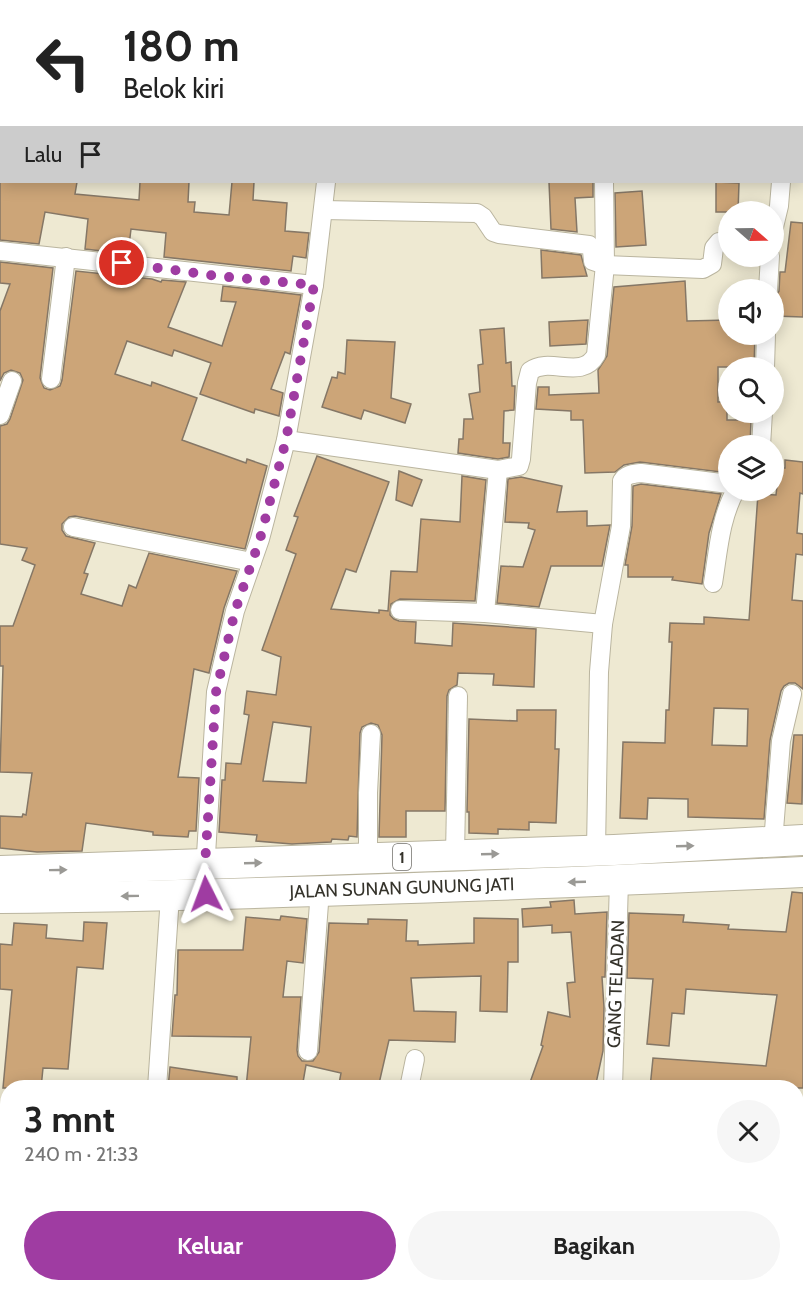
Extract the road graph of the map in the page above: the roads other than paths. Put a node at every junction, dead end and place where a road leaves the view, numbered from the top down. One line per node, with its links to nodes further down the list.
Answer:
1 (326, 183): 5 (street)
2 (604, 183): 9 (street)
3 (781, 183): 4 (street)
4 (779, 201)
5 (323, 210): 9 (street); 10 (street)
6 (718, 243): 9 (street)
7 (0, 251): 8 (street)
8 (66, 257): 10 (street); 11 (street)
9 (605, 265): 15 (street)
10 (314, 285): 14 (street)
11 (51, 379)
12 (12, 381): 13 (street)
13 (0, 415)
14 (286, 440): 15 (street); 19 (street)
15 (498, 470): 22 (street)
16 (718, 483): 23 (street)
17 (730, 501): 20 (street)
18 (74, 527): 19 (street)
19 (252, 562): 33 (street)
20 (713, 583)
21 (400, 610): 22 (street)
22 (485, 612): 23 (street)
23 (603, 624): 29 (street)
24 (792, 694): 28 (street)
25 (458, 696): 30 (street)
26 (371, 734): 31 (street)
27 (803, 840): 28 (highway, 1)
28 (773, 843): 29 (highway, 1, one-way to 28)
29 (605, 850): 30 (highway, 1, one-way to 29); 34 (highway)
30 (455, 855): 31 (highway, 1)
31 (368, 858): 33 (highway, 1, one-way to 31)
32 (803, 872): 34 (highway, JALAN SUNAN GUNUNG JATI / 1)
33 (206, 879): 35 (highway, 1, one-way to 33); 36 (highway, JALAN SUNAN GUNUNG JATI / 1); 37 (highway, JALAN SUNAN GUNUNG JATI / 1)
34 (619, 881): 36 (highway, JALAN SUNAN GUNUNG JATI / 1, one-way to 36); 42 (street, GANG TELADAN)
35 (9, 885): 37 (highway, JALAN SUNAN GUNUNG JATI / 1, one-way to 35)
36 (320, 890): 38 (street)
37 (170, 896): 40 (street)
38 (308, 1051)
39 (415, 1059): 41 (street)
40 (158, 1080)
41 (411, 1080)
42 (613, 1080)

